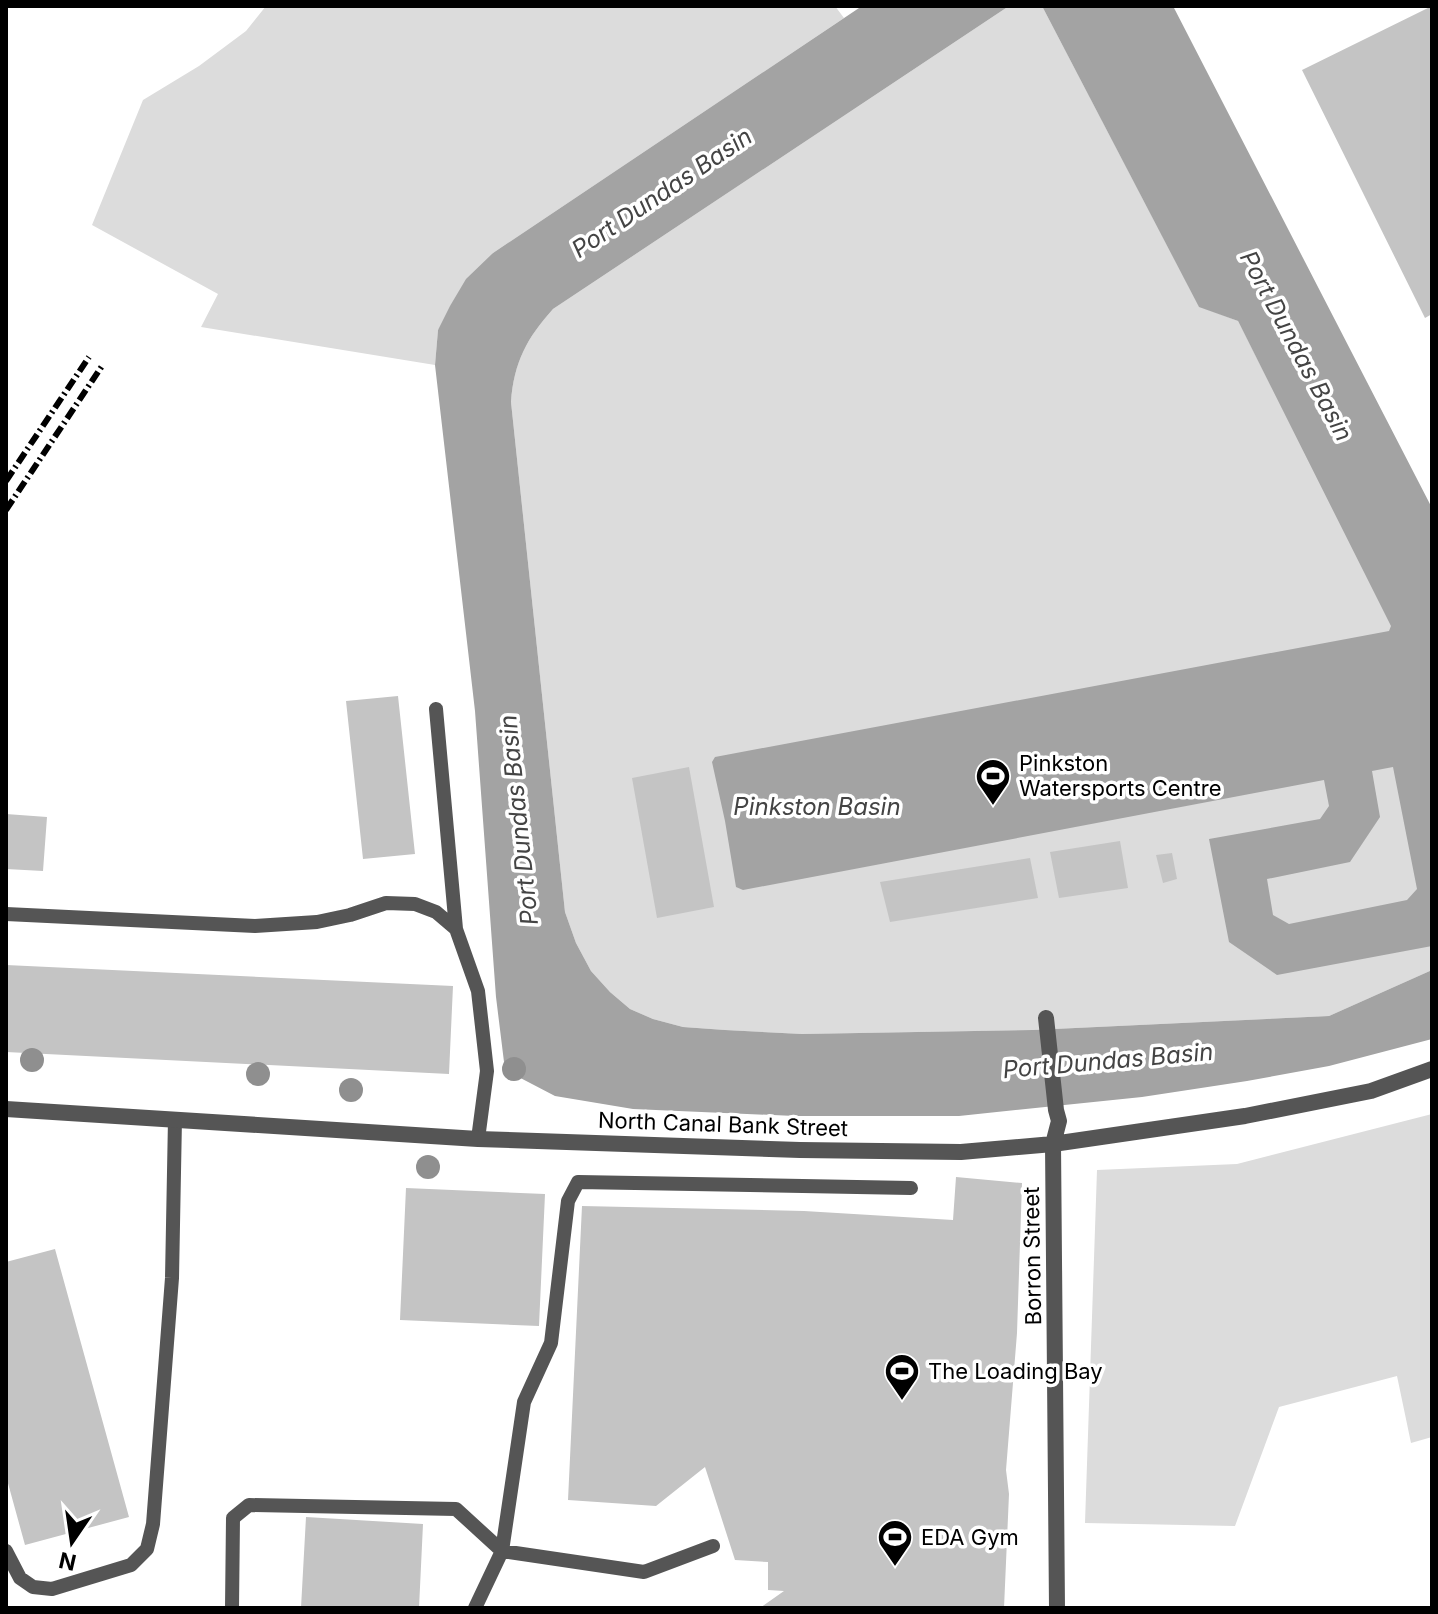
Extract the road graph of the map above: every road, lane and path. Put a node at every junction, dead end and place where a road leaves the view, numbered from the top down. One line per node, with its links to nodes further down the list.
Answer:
1 (436, 709): 3 (lane)
2 (6, 914): 3 (lane)
3 (456, 929): 8 (lane)
4 (1046, 1018): 9 (street, Borron Street)
5 (1432, 1069): 9 (street, North Canal Bank Street)
6 (6, 1109): 7 (street, North Canal Bank Street)
7 (175, 1119): 8 (street, North Canal Bank Street); 12 (lane)
8 (478, 1139): 9 (street, North Canal Bank Street)
9 (1053, 1144): 16 (street, Borron Street)
10 (911, 1188): 13 (lane)
11 (713, 1546): 13 (lane)
12 (6, 1551)
13 (502, 1551): 14 (lane); 15 (lane)
14 (232, 1608)
15 (475, 1608)
16 (1057, 1608)

